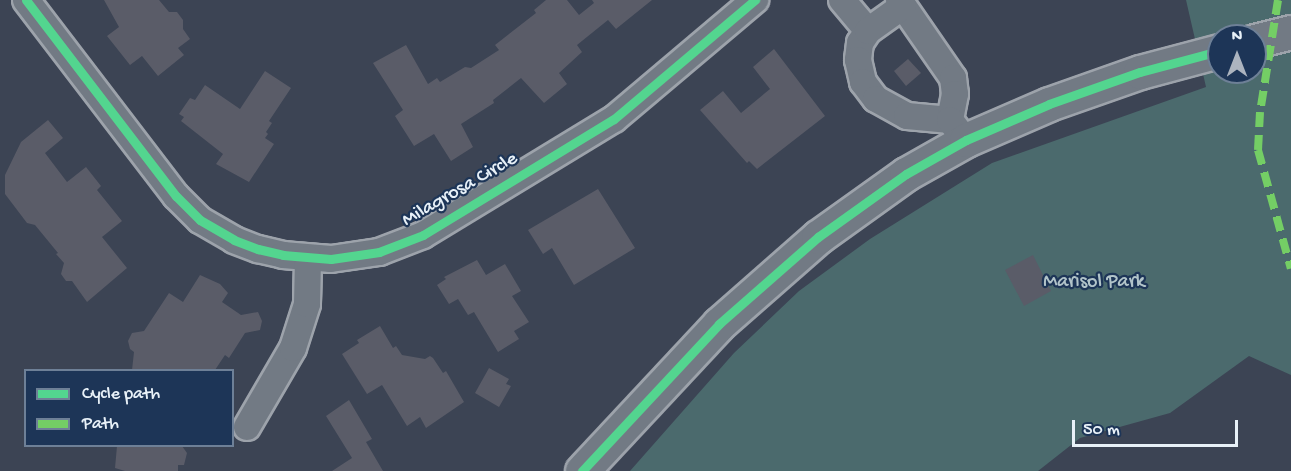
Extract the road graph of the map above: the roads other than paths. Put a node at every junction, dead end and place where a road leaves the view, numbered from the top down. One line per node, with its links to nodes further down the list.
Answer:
1 (26, 0): 10 (street, Milagrosa Circle)
2 (755, 0): 10 (street, Milagrosa Circle)
3 (842, 0): 5 (street)
4 (901, 3): 5 (street); 9 (street)
5 (868, 31): 9 (street)
6 (1291, 32): 7 (street)
7 (1267, 38)
8 (1207, 54): 9 (street)
9 (958, 130): 12 (street)
10 (308, 259): 11 (street)
11 (247, 427)
12 (582, 471)

